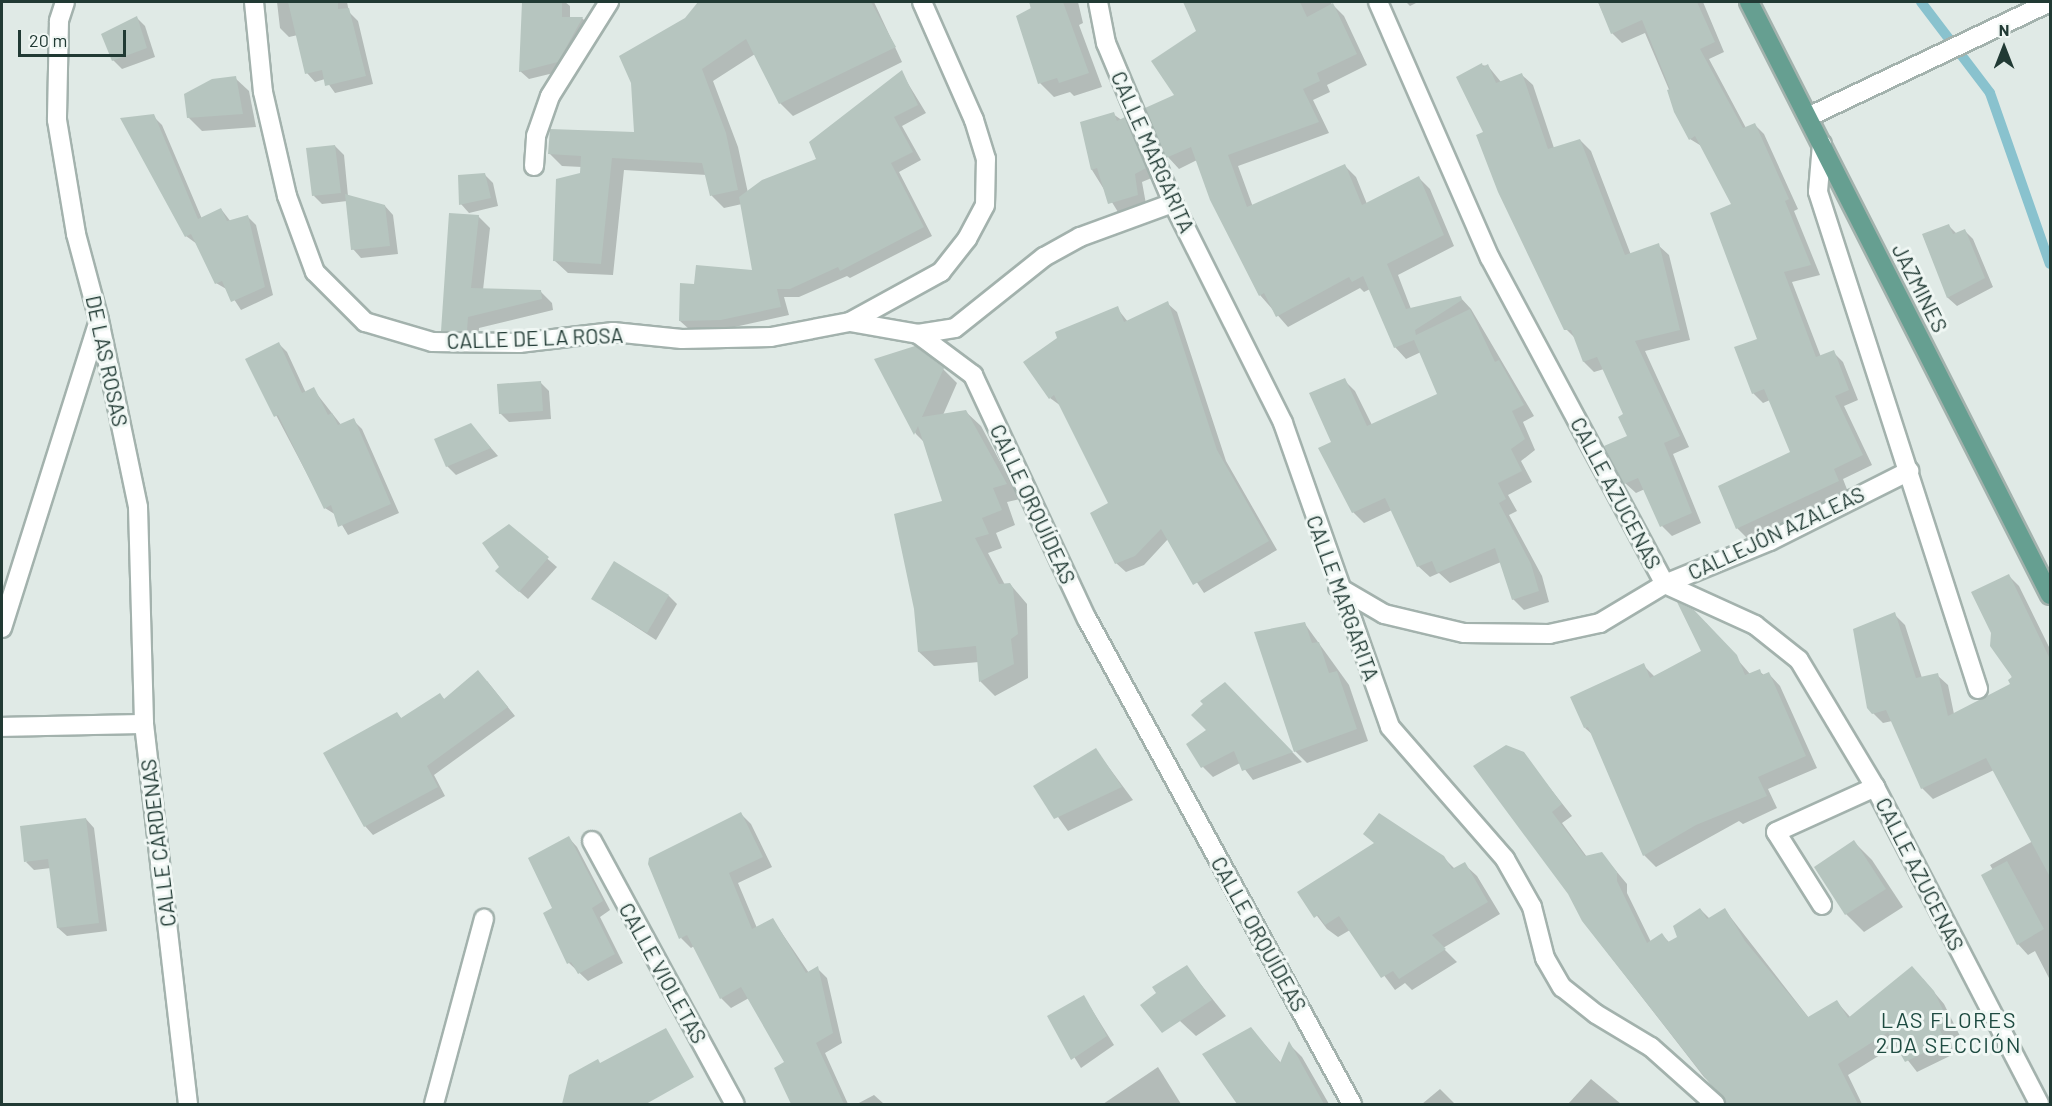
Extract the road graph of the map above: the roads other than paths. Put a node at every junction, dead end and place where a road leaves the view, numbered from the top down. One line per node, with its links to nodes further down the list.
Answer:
1 (65, 2): 13 (street, DE LAS ROSAS)
2 (254, 2): 14 (street, CALLE DE LA ROSA)
3 (609, 2): 11 (street)
4 (922, 2): 14 (street)
5 (1098, 2): 12 (street, CALLE MARGARITA)
6 (1378, 2): 17 (street, CALLE AZUCENAS)
7 (1749, 2): 9 (main road, JAZMINES)
8 (2050, 2): 9 (street)
9 (1808, 117): 10 (main road, JAZMINES)
10 (1822, 144): 16 (street); 19 (main road, JAZMINES)
11 (534, 166)
12 (1173, 203): 15 (street); 18 (street, CALLE MARGARITA)
13 (99, 320): 20 (street); 22 (street, DE LAS ROSAS)
14 (850, 322): 15 (street, CALLE ORQUÍDEAS)
15 (918, 334): 31 (street, CALLE ORQUÍDEAS)
16 (1910, 471): 17 (street, CALLEJÓN AZALEAS); 21 (street)
17 (1665, 584): 18 (street, CALLEJÓN AZALEAS); 24 (street, CALLE AZUCENAS)
18 (1338, 587): 32 (street, CALLE MARGARITA)
19 (2050, 596)
20 (2, 628)
21 (1977, 688)
22 (144, 724): 23 (street); 28 (street, CALLE CÁRDENAS)
23 (2, 727)
24 (1875, 787): 26 (street); 33 (street, CALLE AZUCENAS)
25 (592, 841): 30 (street, CALLE VIOLETAS)
26 (1822, 905)
27 (484, 920): 29 (street)
28 (188, 1104)
29 (434, 1104)
30 (735, 1104)
31 (1352, 1104)
32 (1715, 1104)
33 (2039, 1104)

